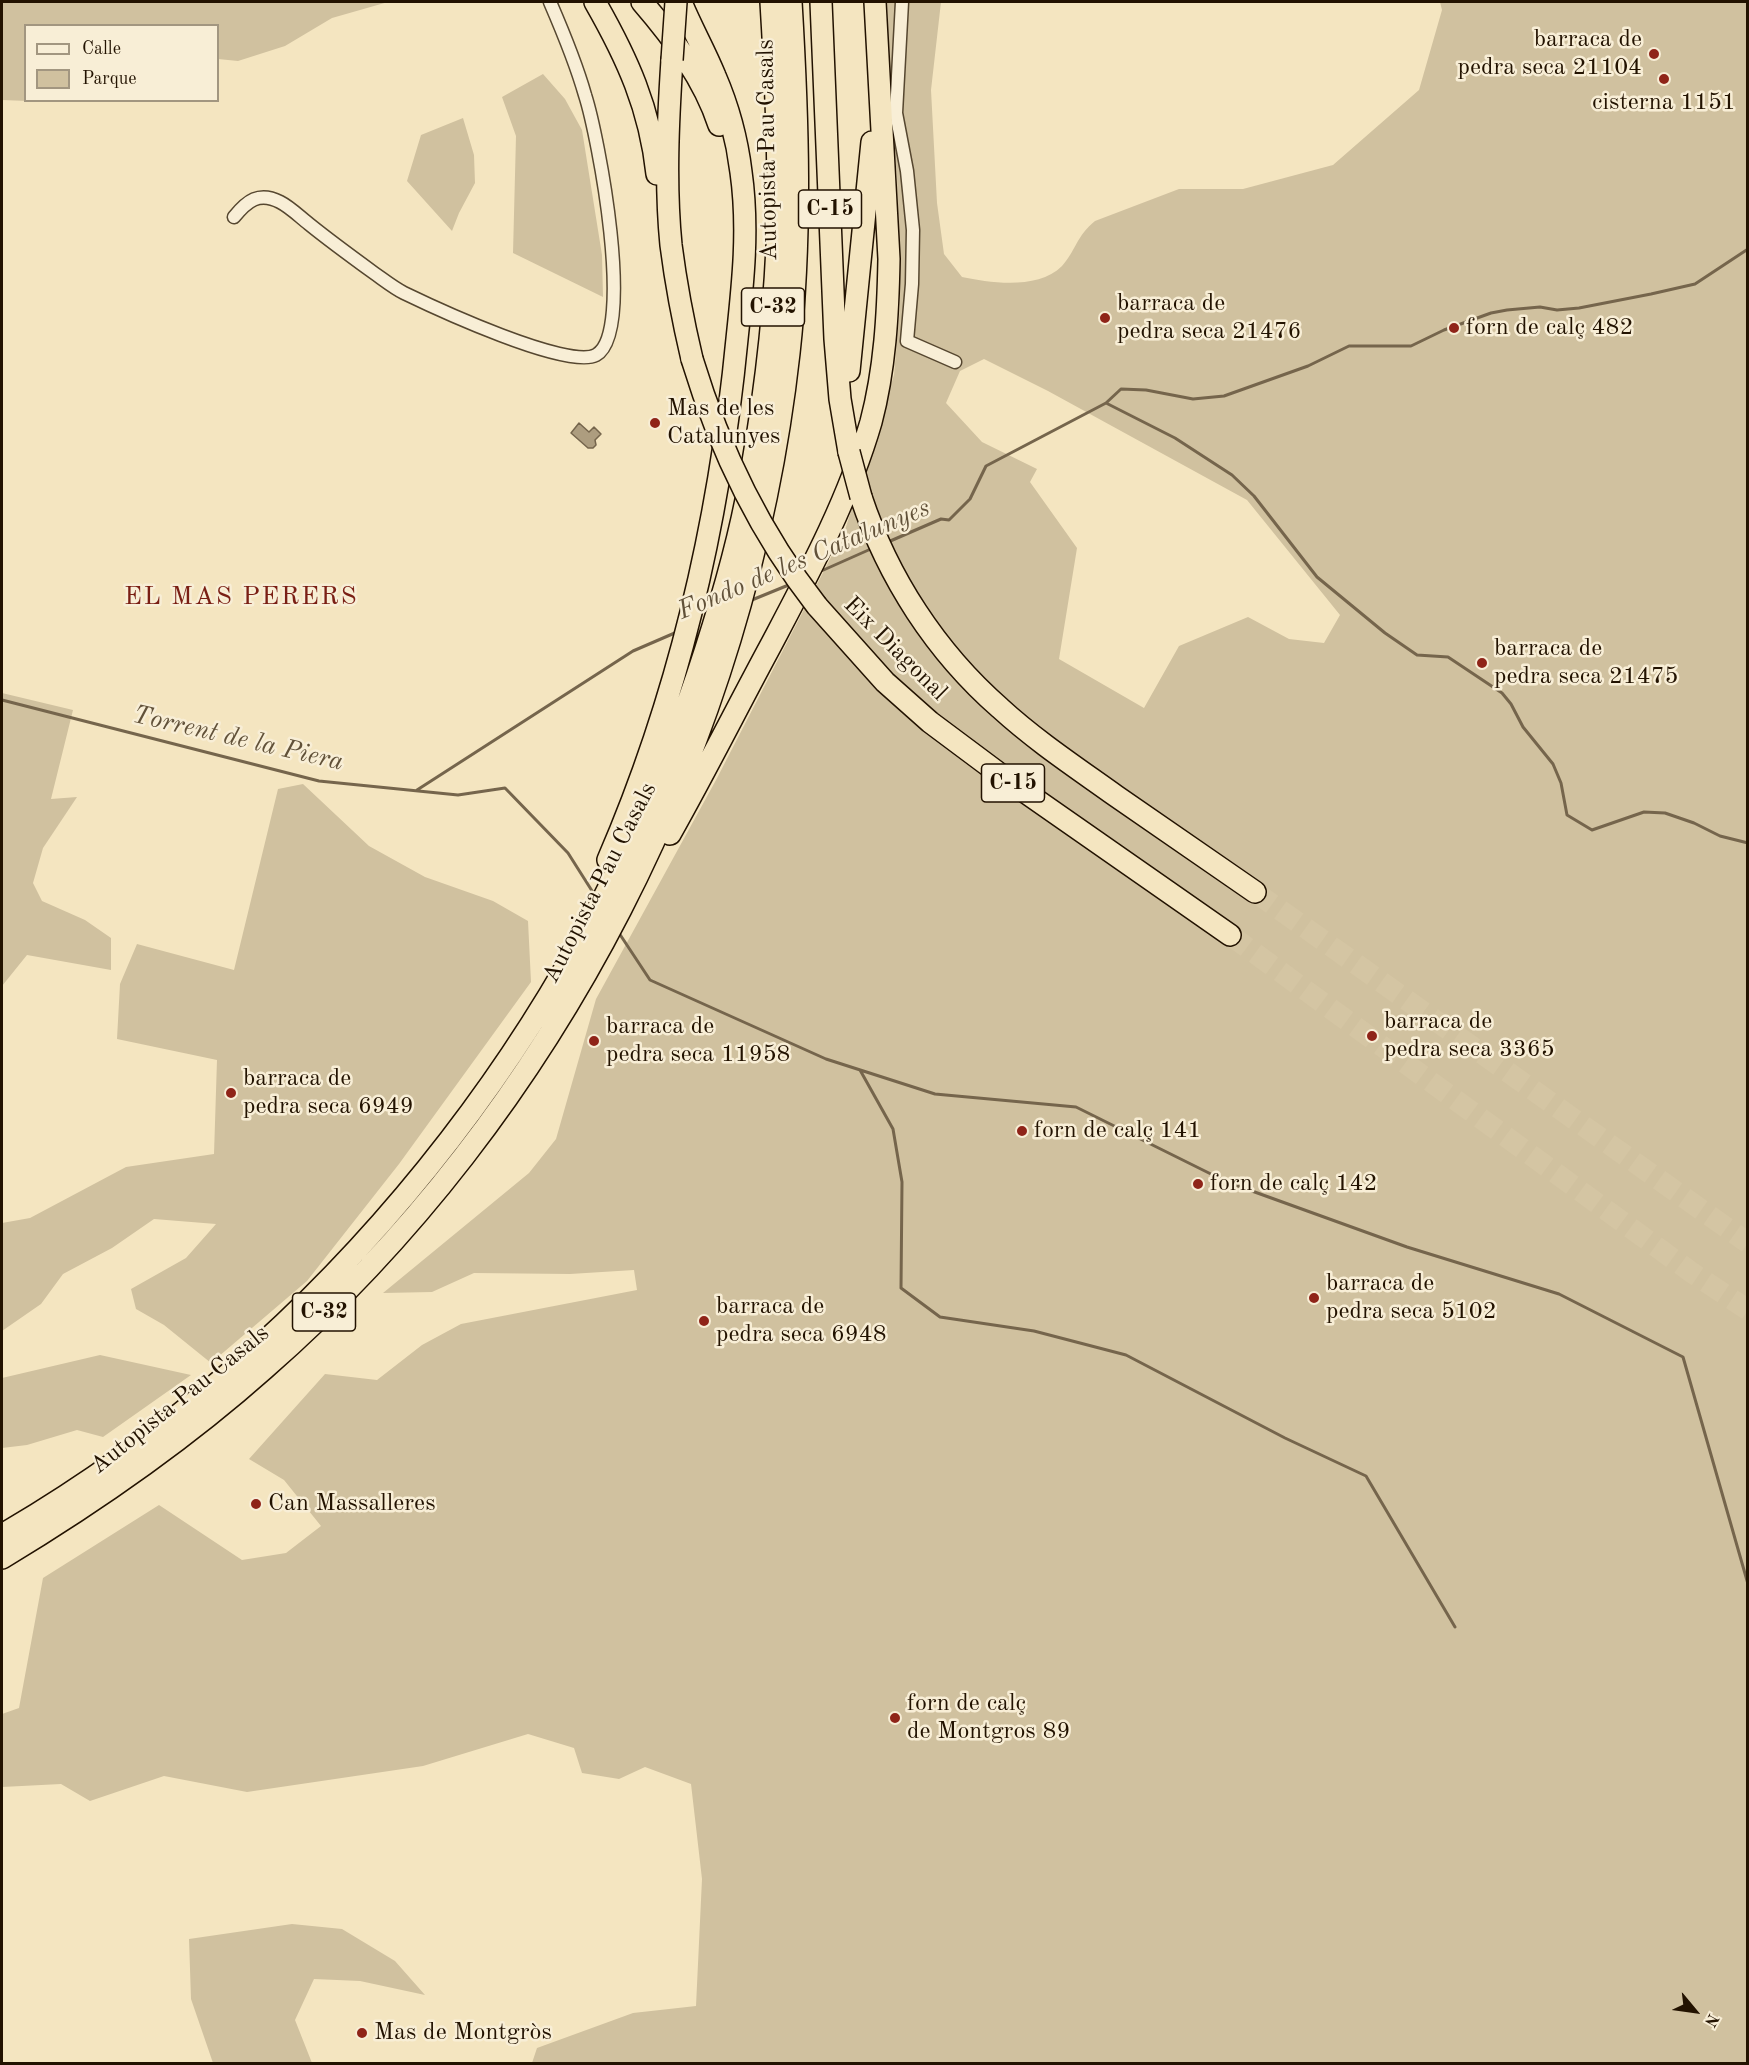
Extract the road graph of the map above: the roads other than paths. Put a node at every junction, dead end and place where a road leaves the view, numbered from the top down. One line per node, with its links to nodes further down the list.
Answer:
1 (550, 2): 12 (street)
2 (595, 2): 13 (highway)
3 (642, 2): 15 (highway)
4 (676, 2): 13 (highway, C-15, bridge)
5 (681, 2): 15 (highway)
6 (771, 2): 17 (highway, Autopista Pau Casals / C-32)
7 (791, 2): 17 (highway, Autopista Pau Casals / C-32)
8 (821, 2): 16 (highway, C-15)
9 (868, 2): 16 (highway)
10 (875, 2): 19 (highway)
11 (902, 2): 14 (street)
12 (234, 217)
13 (676, 281): 20 (highway, Eix Diagonal / C-15, bridge)
14 (955, 362)
15 (734, 376): 19 (highway)
16 (846, 430): 18 (highway, Eix Diagonal / C-15, bridge)
17 (728, 611): 19 (highway, Autopista Pau Casals / C-32)
18 (1255, 892)
19 (605, 907): 21 (highway, Autopista Pau Casals / C-32); 22 (highway, Autopista Pau Casals / C-32)
20 (1230, 935)
21 (2, 1535)
22 (2, 1558)

